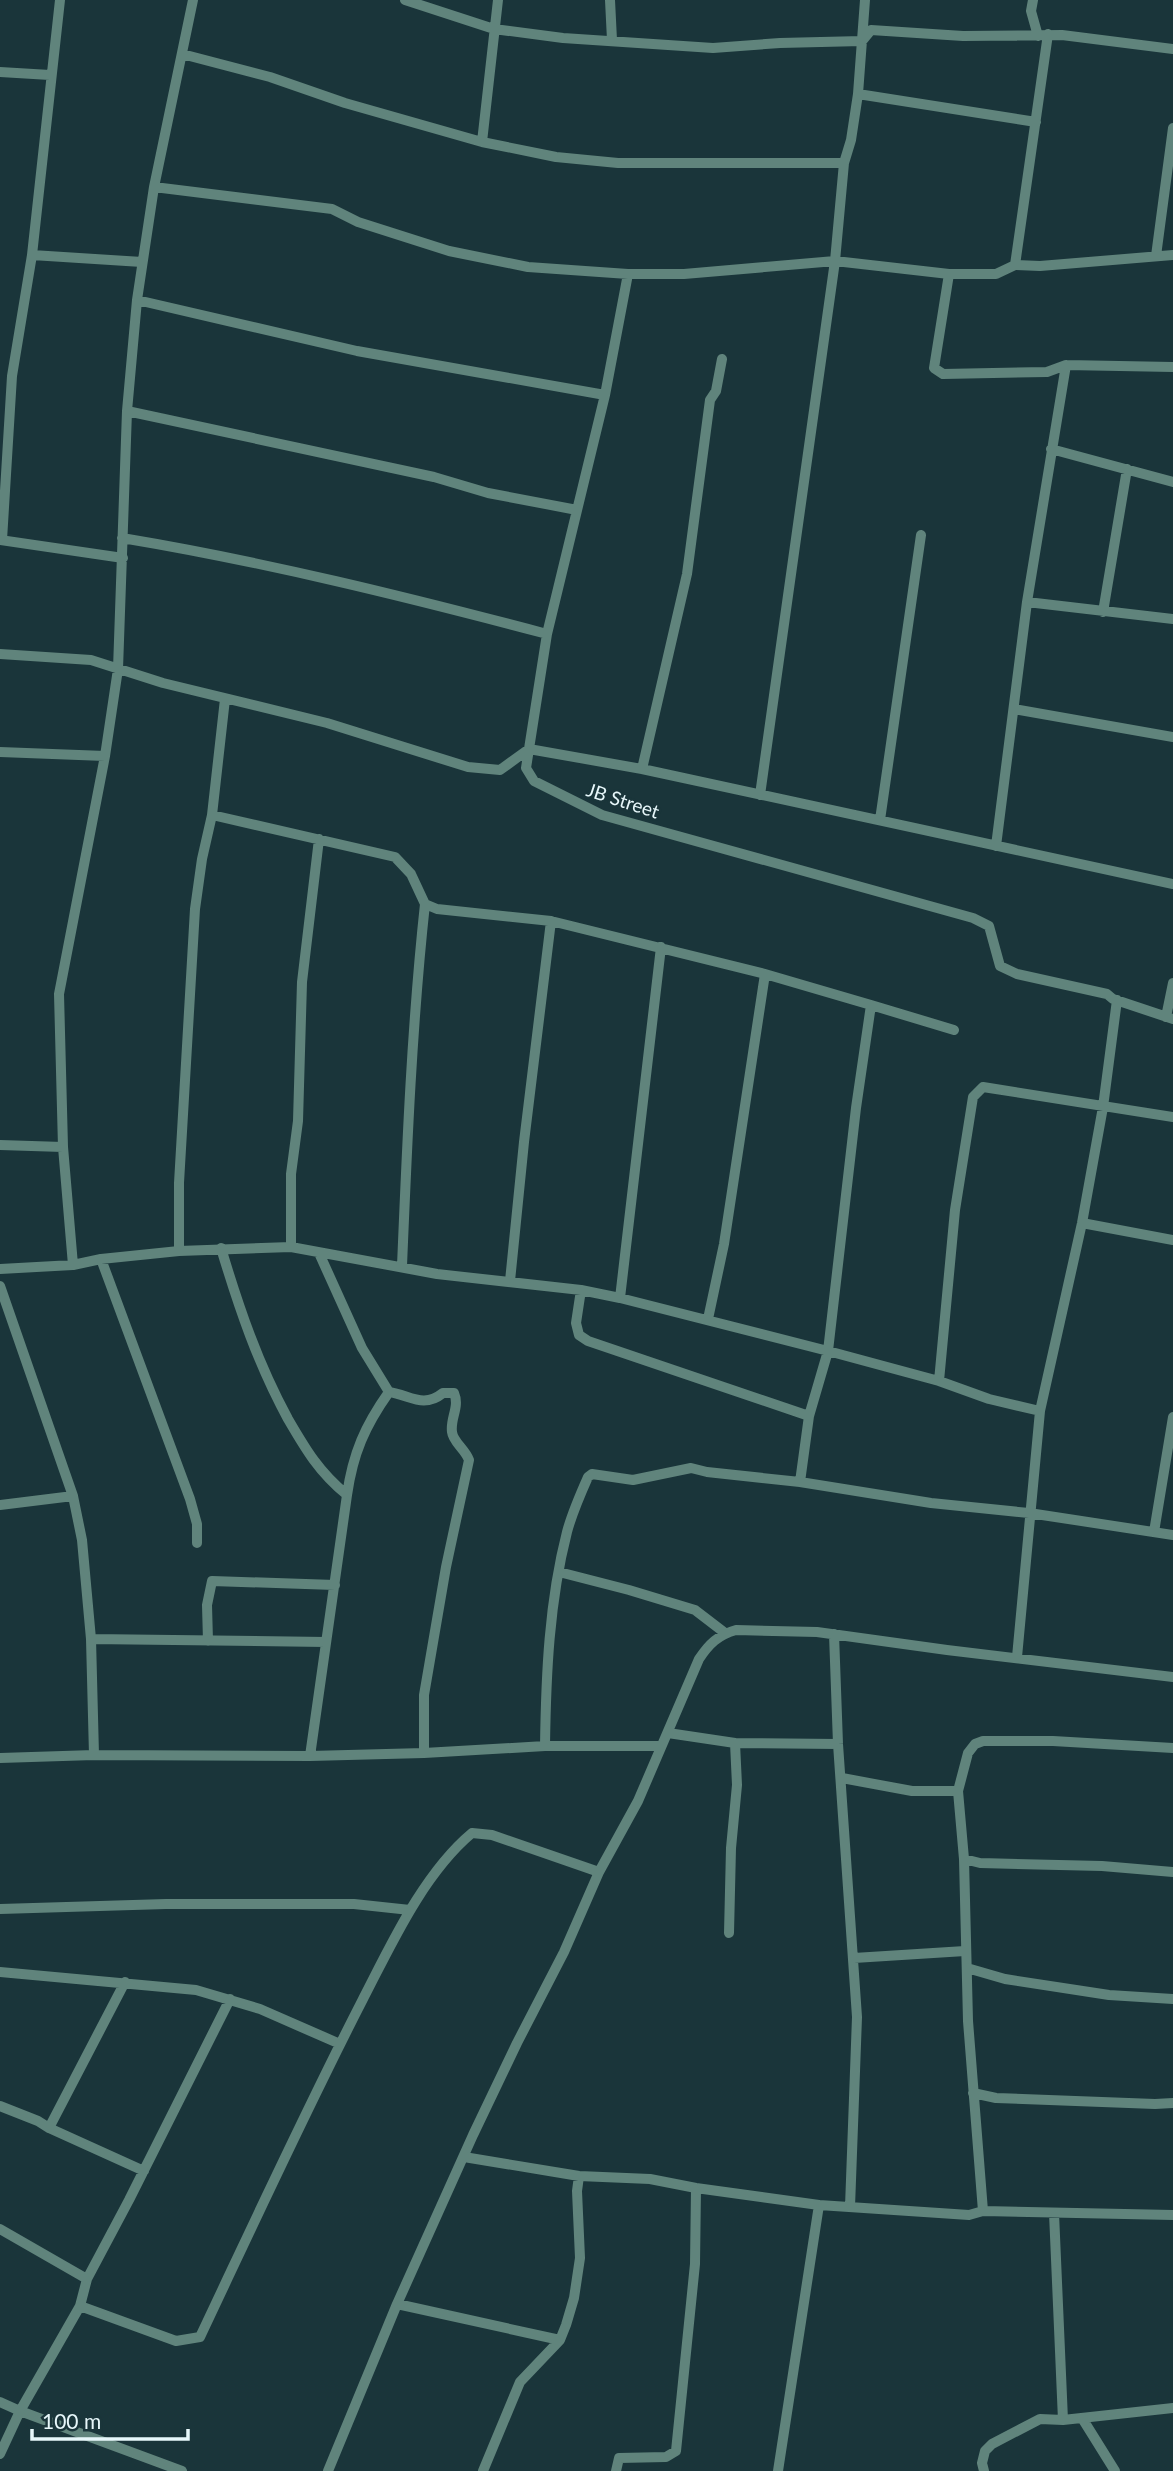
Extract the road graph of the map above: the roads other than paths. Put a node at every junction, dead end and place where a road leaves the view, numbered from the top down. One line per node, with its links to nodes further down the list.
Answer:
1 (60, 0): 15 (street)
2 (193, 0): 13 (street)
3 (405, 0): 8 (street)
4 (498, 0): 8 (street)
5 (610, 0): 10 (street)
6 (865, 0): 11 (street)
7 (1033, 0): 9 (street)
8 (494, 29): 10 (street); 19 (street)
9 (1043, 35): 11 (street); 12 (street); 17 (street)
10 (612, 40): 11 (street)
11 (862, 41): 16 (street)
12 (1173, 49)
13 (183, 54): 19 (street); 21 (street)
14 (0, 72): 15 (street)
15 (50, 75): 22 (street)
16 (859, 94): 17 (street); 20 (street)
17 (1036, 122): 27 (street)
18 (1173, 128): 24 (street)
19 (482, 142): 20 (street)
20 (844, 163): 25 (street)
21 (154, 187): 26 (street); 29 (street)
22 (32, 255): 26 (street); 42 (street)
23 (1173, 255): 24 (street)
24 (1156, 256): 27 (street)
25 (835, 261): 28 (street); 29 (street); 57 (street)
26 (142, 262): 30 (street)
27 (1015, 265): 28 (street)
28 (949, 274): 32 (street)
29 (628, 275): 34 (street, JB Street)
30 (137, 300): 34 (street); 35 (street)
31 (722, 359): 56 (street)
32 (1066, 365): 33 (street); 36 (street)
33 (1173, 367)
34 (606, 395): 39 (street, JB Street)
35 (127, 411): 39 (street); 41 (street)
36 (1051, 449): 37 (street); 44 (street)
37 (1127, 469): 38 (street); 45 (street)
38 (1173, 482)
39 (576, 510): 47 (street, JB Street)
40 (921, 535): 59 (street)
41 (122, 538): 43 (street); 47 (street)
42 (1, 540): 43 (street)
43 (123, 558): 49 (street)
44 (1027, 602): 45 (street); 51 (street)
45 (1103, 612): 46 (street)
46 (1173, 619)
47 (547, 634): 53 (street, JB Street)
48 (0, 654): 49 (street)
49 (118, 669): 50 (street); 55 (street)
50 (225, 699): 53 (street); 58 (street)
51 (1014, 709): 52 (street); 61 (street)
52 (1173, 737)
53 (529, 750): 56 (street); 68 (street, JB Street)
54 (0, 752): 55 (street)
55 (105, 756): 75 (street)
56 (642, 769): 57 (street)
57 (761, 795): 59 (street)
58 (212, 816): 60 (street); 80 (street)
59 (880, 820): 61 (street)
60 (319, 839): 63 (street); 78 (street)
61 (996, 846): 62 (street)
62 (1173, 884)
63 (425, 904): 64 (street); 84 (street)
64 (551, 921): 65 (street); 86 (street)
65 (662, 947): 66 (street); 89 (street)
66 (765, 974): 69 (street); 90 (street)
67 (1173, 983): 70 (street)
68 (1117, 1000): 70 (street, JB Street); 72 (street)
69 (871, 1005): 71 (street); 91 (street)
70 (1170, 1018)
71 (954, 1030)
72 (1102, 1107): 73 (street); 76 (street); 92 (street)
73 (1173, 1118)
74 (0, 1145): 75 (street)
75 (63, 1147): 83 (street)
76 (1082, 1223): 77 (street); 94 (street)
77 (1173, 1240)
78 (291, 1247): 79 (street); 81 (street)
79 (220, 1248): 80 (street); 98 (street)
80 (179, 1251): 82 (street)
81 (319, 1253): 84 (street); 93 (street)
82 (102, 1259): 83 (street); 104 (street)
83 (73, 1265): 85 (street)
84 (402, 1265): 86 (street)
85 (0, 1269)
86 (510, 1281): 88 (street)
87 (0, 1286): 99 (street)
88 (581, 1290): 89 (street); 95 (street)
89 (620, 1298): 90 (street)
90 (708, 1319): 91 (street)
91 (828, 1351): 92 (street); 95 (street)
92 (939, 1381): 94 (street)
93 (389, 1392): 98 (street); 120 (street)
94 (1040, 1411): 101 (street)
95 (809, 1416): 97 (street)
96 (1173, 1417): 102 (street)
97 (800, 1482): 101 (street); 105 (street)
98 (347, 1495): 106 (street)
99 (72, 1496): 100 (street); 109 (street)
100 (0, 1505)
101 (1029, 1513): 102 (street); 112 (street)
102 (1154, 1532): 103 (street)
103 (1173, 1535)
104 (197, 1542)
105 (559, 1572): 107 (street); 117 (street)
106 (335, 1585): 110 (street); 111 (street)
107 (725, 1633): 108 (street); 114 (street)
108 (835, 1634): 112 (street); 116 (street)
109 (91, 1639): 110 (street); 121 (street)
110 (208, 1641): 111 (street)
111 (326, 1642): 122 (street)
112 (1017, 1657): 113 (street)
113 (1173, 1676)
114 (668, 1733): 115 (street); 118 (street)
115 (735, 1743): 116 (street); 131 (street)
116 (838, 1744): 124 (street)
117 (545, 1746): 118 (street); 120 (street)
118 (662, 1746): 127 (street)
119 (1173, 1748): 125 (street)
120 (424, 1753): 122 (street)
121 (93, 1755): 122 (street); 123 (street)
122 (310, 1756)
123 (0, 1758)
124 (842, 1778): 125 (street); 133 (street)
125 (958, 1791): 126 (street)
126 (964, 1859): 128 (street); 132 (street)
127 (599, 1872): 130 (street); 144 (street)
128 (1173, 1872)
129 (0, 1909): 130 (street)
130 (410, 1910): 139 (street)
131 (729, 1933)
132 (965, 1951): 133 (street); 134 (street)
133 (854, 1958): 149 (street)
134 (967, 1968): 137 (street); 140 (street)
135 (0, 1972): 136 (street)
136 (125, 1982): 138 (street); 143 (street)
137 (1173, 1999)
138 (230, 2000): 139 (street); 145 (street)
139 (340, 2044): 156 (street)
140 (973, 2093): 141 (street); 150 (street)
141 (1173, 2103)
142 (0, 2106): 143 (street)
143 (49, 2128): 145 (street)
144 (464, 2157): 146 (street); 155 (street)
145 (144, 2171): 154 (street)
146 (579, 2176): 147 (street); 157 (street)
147 (696, 2188): 148 (street); 168 (street)
148 (819, 2205): 149 (street); 169 (street)
149 (850, 2207): 150 (street)
150 (983, 2211): 151 (street)
151 (1054, 2213): 152 (street); 162 (street)
152 (1173, 2215)
153 (0, 2229): 154 (street)
154 (87, 2279): 156 (street)
155 (397, 2304): 157 (street); 166 (street)
156 (79, 2306): 160 (street)
157 (560, 2340): 167 (street)
158 (0, 2402): 160 (street)
159 (1173, 2409): 161 (street)
160 (20, 2411): 163 (street); 164 (street)
161 (1082, 2418): 162 (street); 171 (street)
162 (1063, 2420): 170 (street)
163 (0, 2454)
164 (164, 2468): 165 (street)
165 (183, 2471)
166 (328, 2471)
167 (483, 2471)
168 (616, 2471)
169 (778, 2471)
170 (984, 2471)
171 (1115, 2471)

